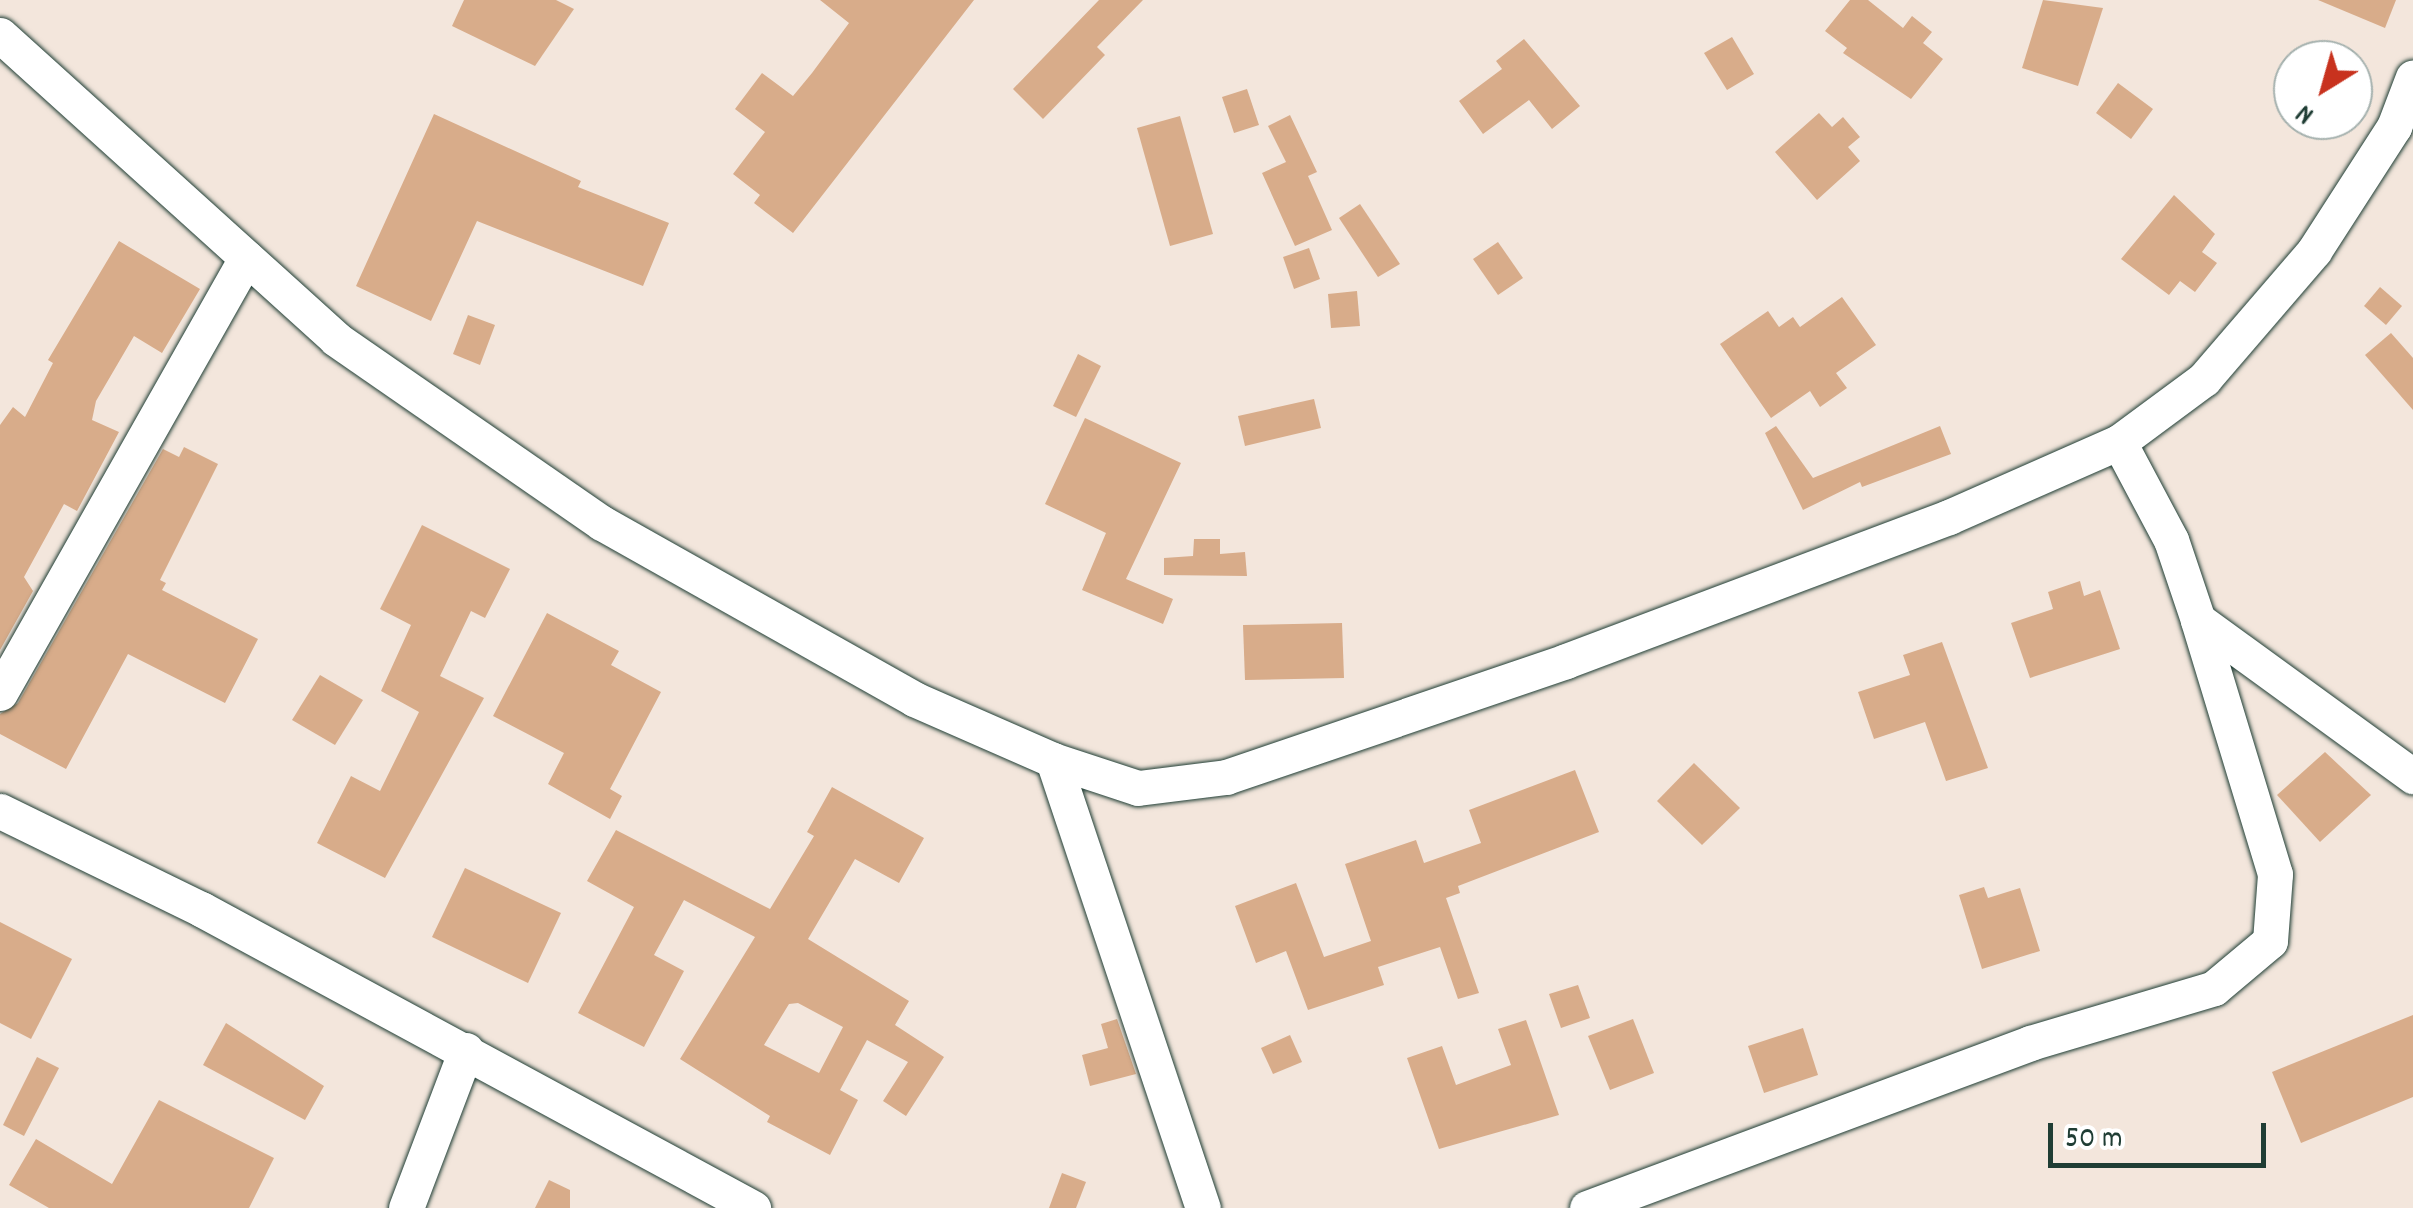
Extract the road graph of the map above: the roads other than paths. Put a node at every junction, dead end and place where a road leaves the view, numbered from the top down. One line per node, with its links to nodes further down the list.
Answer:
1 (0, 35): 4 (street)
2 (2413, 78): 3 (street)
3 (2403, 132): 5 (street)
4 (246, 258): 7 (street); 8 (street)
5 (2118, 442): 6 (street); 8 (street)
6 (2198, 620): 9 (street); 15 (street)
7 (0, 693)
8 (1053, 760): 14 (street)
9 (2413, 776)
10 (0, 812): 11 (street)
11 (466, 1050): 12 (street); 13 (street)
12 (406, 1208)
13 (753, 1208)
14 (1203, 1208)
15 (1587, 1208)

